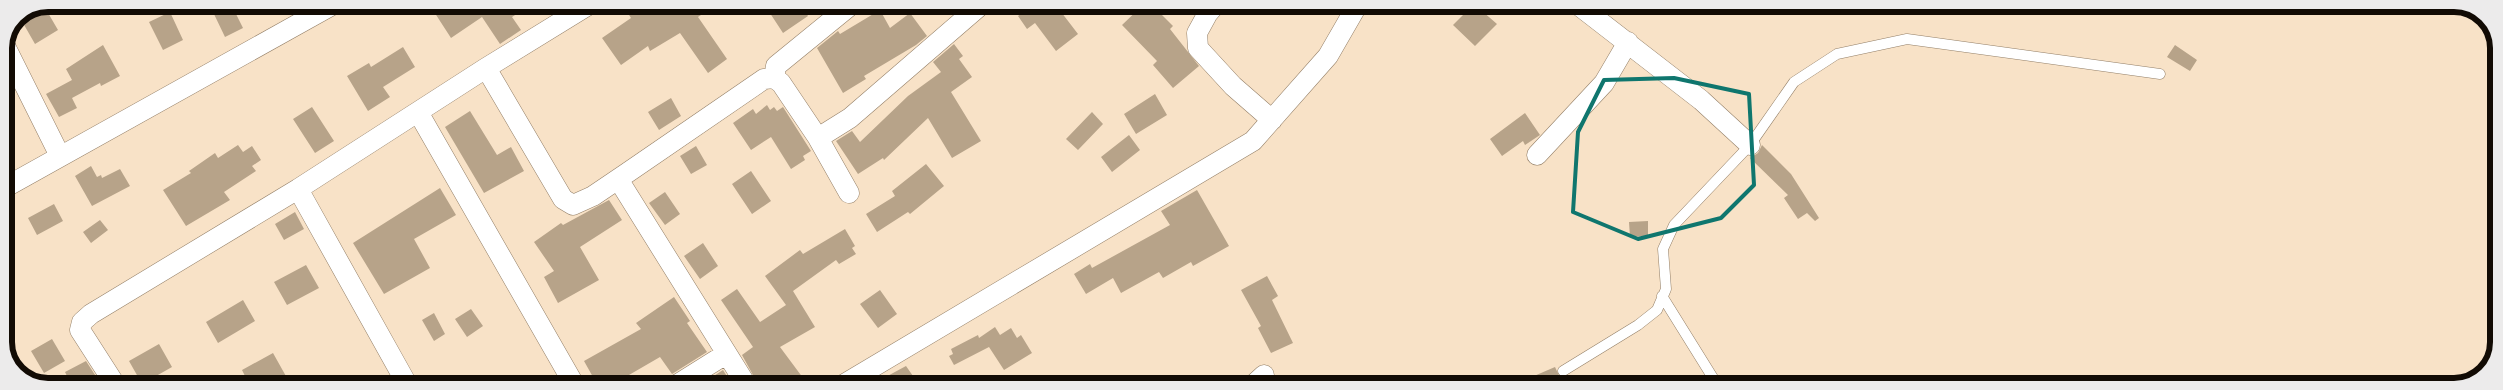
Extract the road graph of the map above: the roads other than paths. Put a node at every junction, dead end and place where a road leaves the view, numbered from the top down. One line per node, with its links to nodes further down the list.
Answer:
1 (319, 12): 18 (street)
2 (577, 12): 10 (street)
3 (842, 12): 12 (street)
4 (972, 12): 15 (street)
5 (1208, 12): 14 (street)
6 (1353, 13): 14 (street)
7 (1589, 13): 8 (street)
8 (1628, 42): 16 (street); 17 (street)
9 (12, 60): 18 (street)
10 (486, 68): 13 (street); 19 (street)
11 (2160, 74): 16 (lane)
12 (774, 78): 15 (street); 19 (street)
13 (418, 112): 21 (street); 28 (street)
14 (1272, 120): 31 (street)
15 (818, 138): 22 (street)
16 (1750, 145): 23 (lane)
17 (1537, 155)
18 (60, 156): 20 (street)
19 (618, 179): 24 (street)
20 (12, 183)
21 (298, 189): 26 (street); 27 (street)
22 (849, 193)
23 (1662, 296): 25 (lane); 32 (lane)
24 (726, 354): 29 (street); 30 (street)
25 (1563, 371)
26 (110, 377)
27 (403, 377)
28 (570, 377)
29 (689, 377)
30 (741, 377)
31 (857, 377)
32 (1713, 378)

